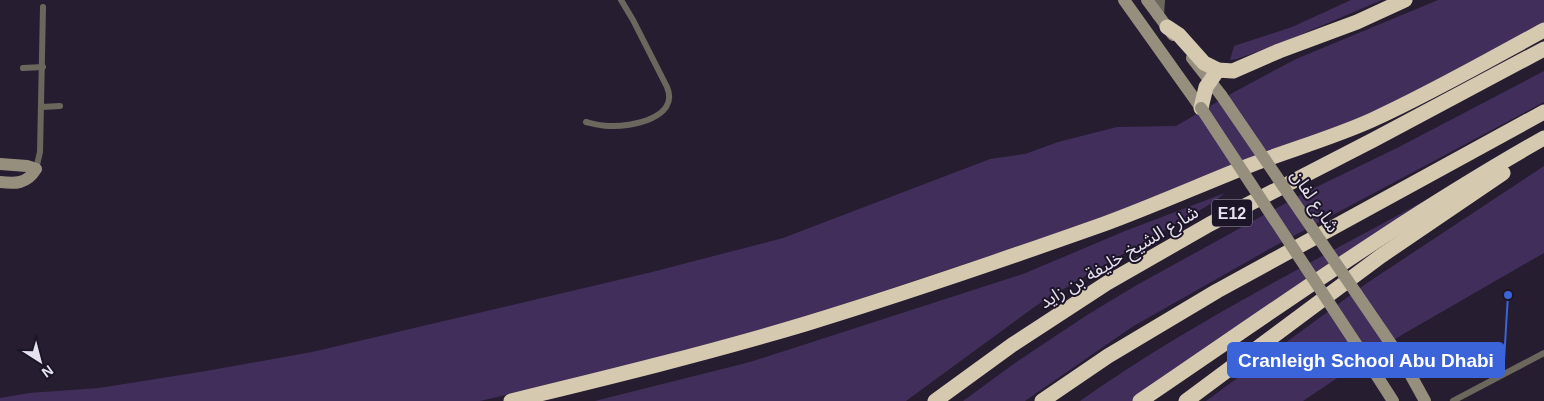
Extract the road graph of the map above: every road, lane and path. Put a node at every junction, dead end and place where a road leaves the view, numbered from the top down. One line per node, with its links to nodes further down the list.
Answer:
1 (621, 0): 17 (lane)
2 (1124, 0): 15 (street)
3 (1147, 0): 7 (street)
4 (1159, 0): 7 (street)
5 (1405, 0): 12 (highway)
6 (43, 7): 10 (lane)
7 (1162, 21): 12 (highway)
8 (1544, 30): 24 (highway)
9 (1544, 49): 25 (highway, شارع الشيخ خليفة بن زايد / E12)
10 (43, 67): 11 (lane); 14 (lane)
11 (23, 68)
12 (1214, 75): 15 (highway); 30 (street, شارع لفان, bridge)
13 (60, 106): 14 (lane)
14 (42, 107): 21 (lane)
15 (1201, 108): 29 (street, bridge)
16 (1544, 112): 26 (highway)
17 (586, 122)
18 (1544, 138): 27 (highway)
19 (1544, 143): 28 (highway)
20 (0, 164): 21 (street)
21 (36, 169): 22 (street)
22 (0, 182)
23 (1544, 353): 31 (lane)
24 (511, 401)
25 (935, 401)
26 (1042, 401)
27 (1140, 401)
28 (1186, 401)
29 (1393, 401)
30 (1424, 401)
31 (1453, 401)

